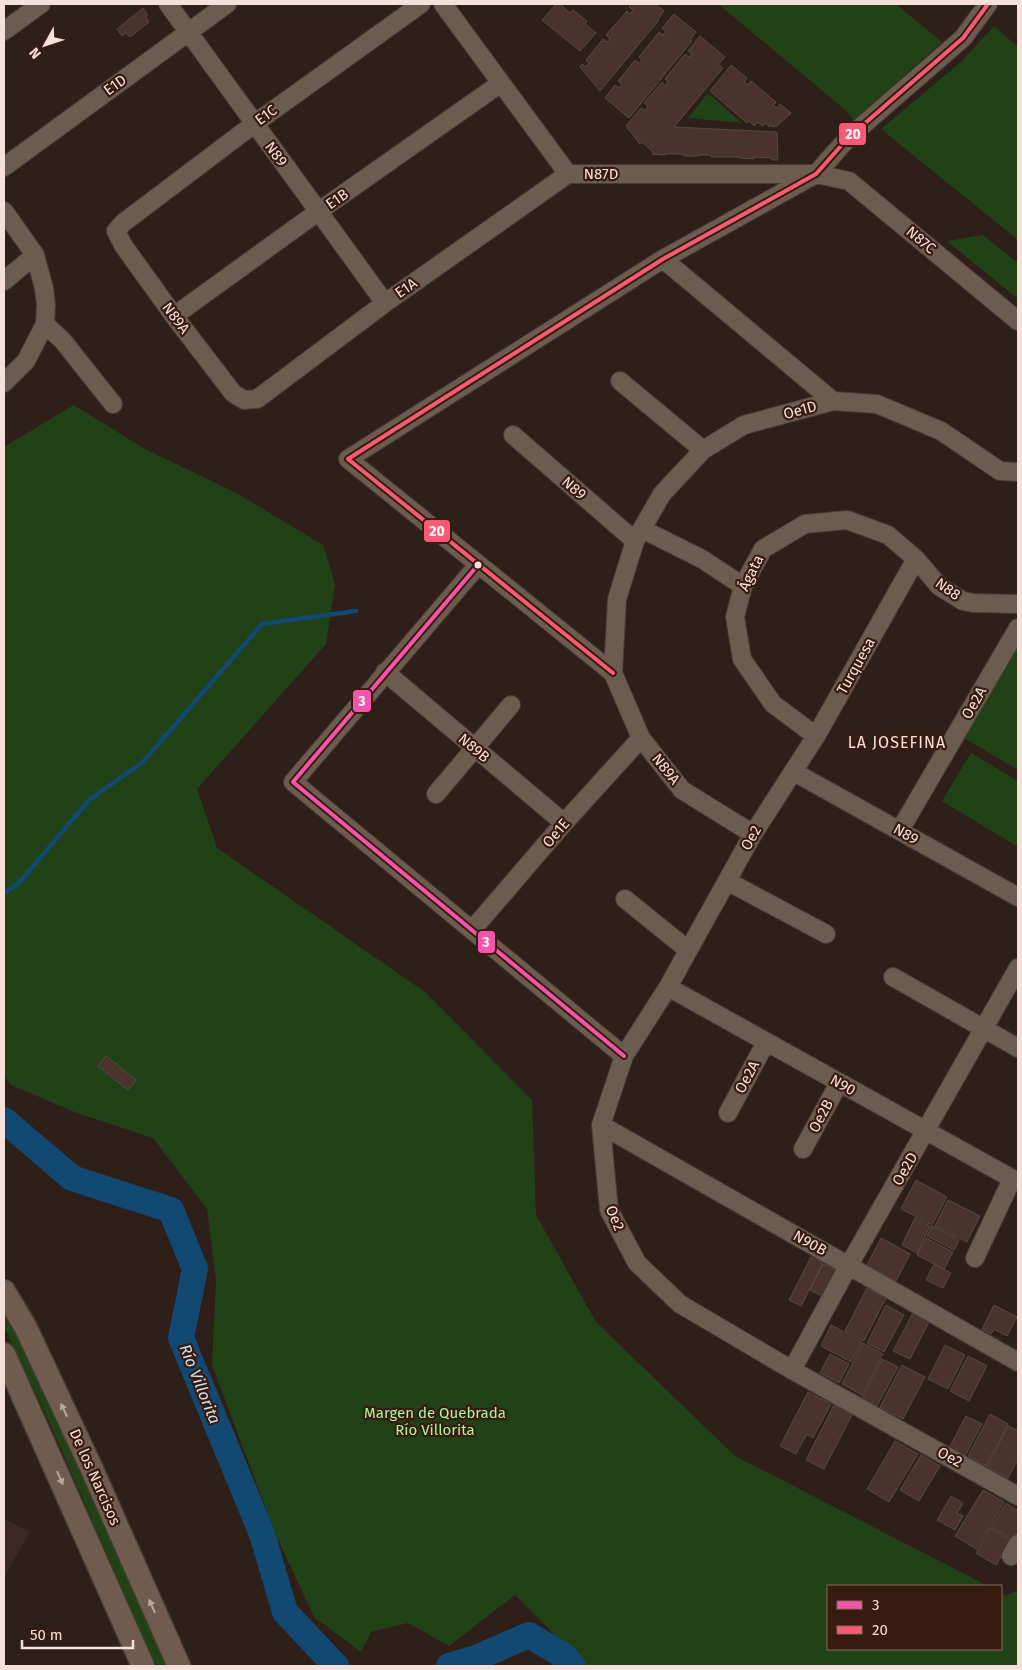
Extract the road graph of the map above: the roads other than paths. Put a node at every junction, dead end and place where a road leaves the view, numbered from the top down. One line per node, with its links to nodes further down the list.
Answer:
1 (42, 4): 7 (street)
2 (168, 4): 8 (street, N89)
3 (227, 4): 8 (street, E1D)
4 (421, 4): 10 (street, E1C)
5 (443, 4): 9 (street, N87D)
6 (988, 4): 13 (street)
7 (4, 31)
8 (188, 32): 10 (street, N89); 11 (street, E1D)
9 (501, 83): 12 (street, N87D); 15 (street, E1B)
10 (254, 124): 15 (street, N89); 16 (street, E1C)
11 (4, 167)
12 (568, 174): 13 (street, N87D); 20 (street, E1A)
13 (816, 174): 18 (street); 22 (street, N87C)
14 (4, 211): 17 (street)
15 (319, 211): 20 (street, N89); 21 (street, E1B)
16 (116, 231): 21 (street, N89A)
17 (35, 255): 19 (street); 23 (street)
18 (663, 259): 27 (street); 34 (street, N89A)
19 (4, 281)
20 (385, 304): 26 (street, E1A)
21 (174, 316): 26 (street, N89A)
22 (1018, 321)
23 (45, 324): 25 (street); 28 (street)
24 (620, 381): 30 (street)
25 (4, 383)
26 (244, 400)
27 (832, 401): 30 (street, Oe1D); 31 (street, Oe1D)
28 (113, 404)
29 (513, 435): 32 (street, N89)
30 (703, 450): 32 (street, Oe1D)
31 (1018, 472)
32 (639, 535): 35 (street, N89); 39 (street, N89A)
33 (916, 559): 35 (street, Ágata); 36 (street, N88); 41 (street, Turquesa)
34 (478, 565): 38 (street); 39 (street, N89A)
35 (742, 586): 41 (street, Ágata)
36 (1018, 604)
37 (1018, 628): 47 (street, Oe2A)
38 (385, 672): 43 (street, N89B); 52 (street)
39 (613, 674): 42 (street, N89A)
40 (511, 705): 43 (street)
41 (816, 736): 44 (street, Turquesa)
42 (641, 738): 46 (street, Oe1E); 48 (street, N89A)
43 (474, 747): 45 (street); 46 (street, N89B)
44 (794, 772): 47 (street, N89); 48 (street, Oe2)
45 (436, 794)
46 (564, 823): 52 (street, Oe1E)
47 (900, 830): 50 (street, N89)
48 (753, 834): 49 (street, Oe2)
49 (727, 881): 53 (street); 54 (street, Oe2)
50 (1018, 897)
51 (625, 899): 54 (street)
52 (472, 930): 61 (street)
53 (826, 934)
54 (688, 950): 57 (street, Oe2)
55 (1018, 968): 58 (street, Oe2D)
56 (893, 977): 58 (street)
57 (668, 987): 59 (street, N90); 61 (street, Oe2)
58 (984, 1028): 60 (street); 65 (street, Oe2D)
59 (766, 1042): 62 (street, N90); 63 (street, Oe2A)
60 (1018, 1048)
61 (624, 1056): 64 (street, Oe2)
62 (839, 1083): 65 (street, N90); 66 (street, Oe2B)
63 (728, 1113)
64 (601, 1125): 69 (street, N90B); 73 (street, Oe2)
65 (926, 1132): 67 (street, N90); 69 (street, Oe2D)
66 (803, 1149)
67 (1015, 1181): 68 (street)
68 (975, 1258)
69 (850, 1265): 72 (street, N90B); 73 (street, Oe2D)
70 (4, 1290): 76 (main road, De los Narcisos, one-way to 70)
71 (4, 1354): 75 (main road, one-way to 75)
72 (1018, 1362)
73 (792, 1370): 74 (street, Oe2)
74 (1018, 1496)
75 (143, 1666)
76 (179, 1666)

